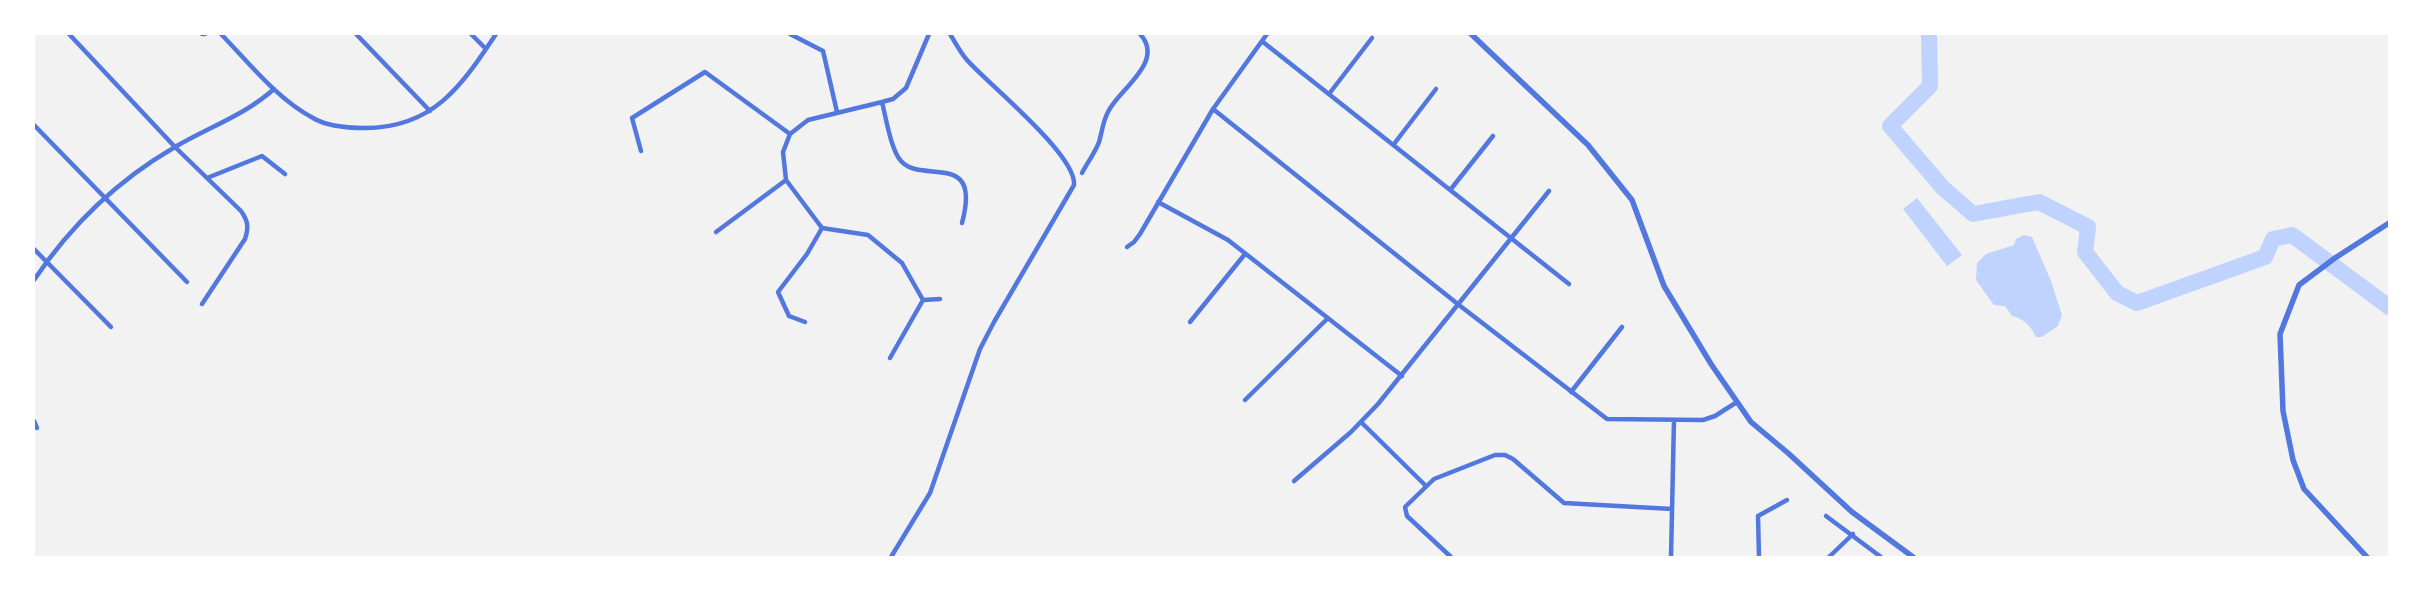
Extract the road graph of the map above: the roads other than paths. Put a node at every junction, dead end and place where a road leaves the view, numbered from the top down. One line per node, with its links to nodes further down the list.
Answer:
1 (69, 34): 26 (street)
2 (221, 34): 15 (street)
3 (356, 34): 20 (street)
4 (471, 34): 14 (street)
5 (496, 34): 14 (street)
6 (790, 34): 21 (street)
7 (929, 34): 18 (street)
8 (950, 34): 72 (street)
9 (1140, 34): 28 (street)
10 (1267, 34): 13 (street)
11 (1471, 34): 61 (street)
12 (1372, 38): 17 (street)
13 (1263, 42): 17 (street); 19 (street)
14 (486, 49): 20 (street)
15 (274, 89): 20 (street); 26 (street)
16 (1436, 89): 25 (street)
17 (1329, 94): 25 (street)
18 (882, 102): 21 (street); 36 (street)
19 (1213, 109): 35 (street); 51 (street)
20 (430, 111)
21 (837, 112): 23 (street)
22 (34, 125): 34 (street)
23 (790, 134): 27 (street); 31 (street)
24 (1494, 136): 32 (street)
25 (1394, 144): 32 (street)
26 (176, 146): 30 (street); 34 (street)
27 (641, 152)
28 (1082, 173)
29 (285, 174): 30 (street)
30 (207, 178): 50 (street)
31 (786, 180): 38 (street); 39 (street)
32 (1451, 189): 40 (street)
33 (1549, 192): 40 (street)
34 (104, 197): 44 (street); 46 (street)
35 (1158, 202): 41 (street); 43 (street)
36 (962, 223)
37 (2389, 223): 79 (street)
38 (822, 228): 49 (street); 53 (street)
39 (716, 232)
40 (1512, 238): 47 (street); 51 (street)
41 (1127, 247)
42 (34, 249): 44 (street)
43 (1245, 254): 52 (street); 54 (street)
44 (46, 262): 45 (street); 55 (street)
45 (34, 280)
46 (187, 282)
47 (1569, 284)
48 (940, 299): 49 (street)
49 (922, 300): 57 (street)
50 (202, 304)
51 (1459, 305): 58 (street); 59 (street)
52 (1328, 318): 58 (street); 60 (street)
53 (805, 322)
54 (1190, 322)
55 (111, 327)
56 (1622, 327): 59 (street)
57 (890, 358)
58 (1402, 376): 64 (street)
59 (1571, 392): 62 (street)
60 (1245, 400)
61 (1737, 402): 62 (street); 78 (street)
62 (1674, 420): 69 (street)
63 (34, 421): 65 (street)
64 (1361, 422): 66 (street); 67 (street)
65 (37, 428)
66 (1294, 480)
67 (1426, 486): 69 (street); 73 (street)
68 (1787, 500): 75 (street)
69 (1672, 509): 74 (street)
70 (1826, 516): 71 (street)
71 (1853, 535): 76 (street); 77 (street)
72 (891, 557)
73 (1451, 557)
74 (1672, 557)
75 (1759, 557)
76 (1829, 557)
77 (1881, 557)
78 (1913, 557)
79 (2367, 557)

